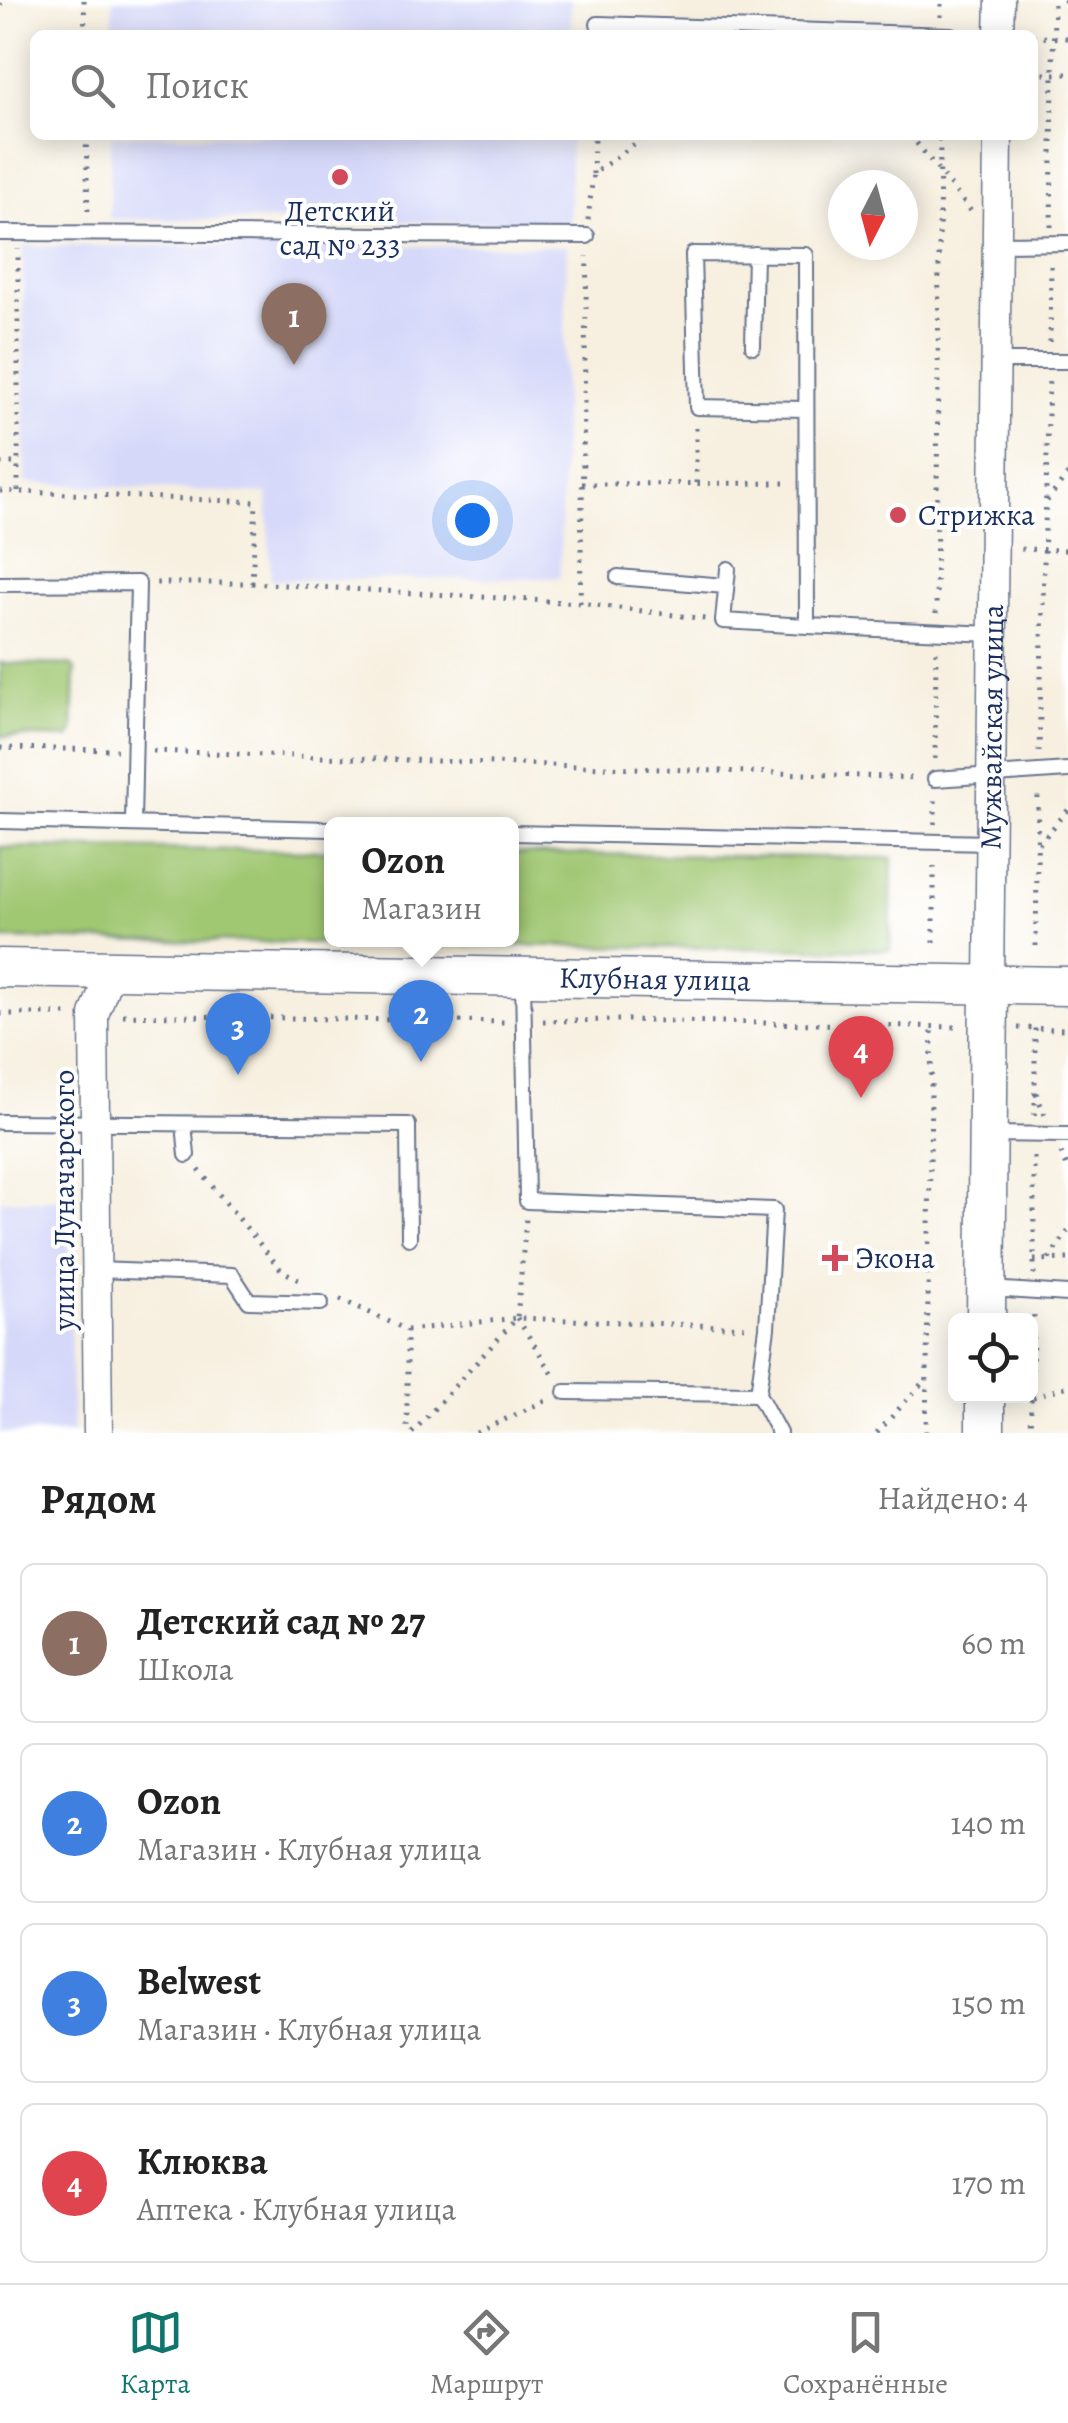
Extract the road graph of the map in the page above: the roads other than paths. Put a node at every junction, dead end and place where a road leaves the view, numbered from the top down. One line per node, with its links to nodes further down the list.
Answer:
1 (1000, 0): 4 (street)
2 (598, 24): 3 (lane)
3 (791, 30)
4 (999, 30)
5 (998, 140): 9 (street, Мужвайская улица)
6 (0, 233): 7 (lane)
7 (587, 236)
8 (1068, 243): 9 (lane)
9 (997, 244): 12 (street, Мужвайская улица)
10 (755, 254): 11 (lane); 14 (lane); 14 (lane)
11 (753, 346)
12 (997, 361): 13 (lane); 20 (street, Мужвайская улица)
13 (1068, 361)
14 (805, 409): 19 (lane)
15 (728, 569): 18 (lane)
16 (618, 577): 18 (lane)
17 (0, 584): 25 (lane)
18 (725, 586): 19 (lane)
19 (807, 626): 20 (lane)
20 (993, 634): 22 (street, Мужвайская улица)
21 (1068, 770): 22 (lane)
22 (991, 774): 23 (lane); 28 (street, Мужвайская улица)
23 (935, 778)
24 (0, 821): 25 (lane)
25 (133, 823): 26 (lane)
26 (324, 828)
27 (519, 833): 28 (lane)
28 (990, 844): 32 (street, Мужвайская улица)
29 (0, 968): 30 (main road, Клубная улица)
30 (111, 970): 31 (main road, Клубная улица); 35 (street, улица Луначарского)
31 (523, 978): 32 (main road, Клубная улица); 46 (lane)
32 (989, 985): 33 (main road, Клубная улица); 37 (main road, Мужвайская улица)
33 (1068, 986)
34 (0, 1122): 35 (lane)
35 (96, 1122): 36 (lane); 41 (street, улица Луначарского)
36 (184, 1124): 39 (lane); 40 (lane)
37 (988, 1134): 38 (lane); 44 (main road, Мужвайская улица)
38 (1068, 1135)
39 (186, 1155)
40 (409, 1238)
41 (96, 1270): 43 (lane); 48 (street, улица Луначарского)
42 (1068, 1294): 44 (lane)
43 (321, 1302)
44 (986, 1304)
45 (565, 1392): 46 (lane)
46 (758, 1394): 49 (lane)
47 (985, 1403): 50 (main road)
48 (98, 1433)
49 (779, 1433)
50 (985, 1433)

